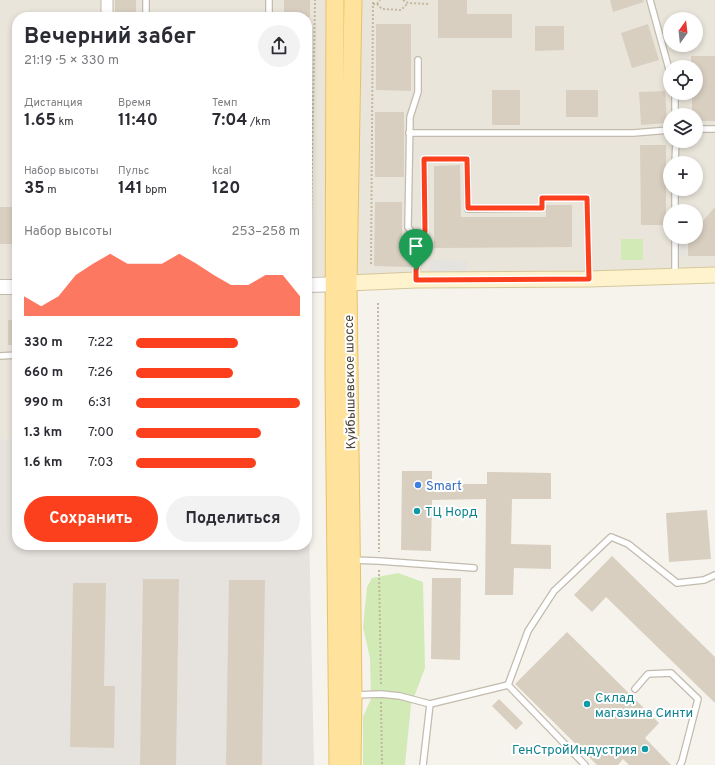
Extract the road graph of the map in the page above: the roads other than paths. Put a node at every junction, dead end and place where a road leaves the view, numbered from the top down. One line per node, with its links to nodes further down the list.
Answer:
1 (107, 0): 7 (street)
2 (146, 0): 8 (lane)
3 (269, 0): 9 (lane)
4 (335, 0): 22 (main road, Куйбышевское шоссе)
5 (353, 0): 22 (main road, Куйбышевское шоссе)
6 (650, 0): 11 (lane)
7 (107, 12)
8 (146, 12)
9 (269, 12)
10 (418, 60): 15 (lane)
11 (666, 60)
12 (703, 129): 13 (lane)
13 (715, 129)
14 (663, 131): 15 (lane)
15 (410, 133): 17 (lane)
16 (675, 244): 19 (lane)
17 (416, 275): 20 (main road); 20 (lane); 22 (main road)
18 (715, 275): 19 (main road)
19 (675, 276): 20 (main road)
20 (589, 279)
21 (312, 280): 22 (street)
22 (341, 284): 27 (main road, Куйбышевское шоссе); 34 (main road, Куйбышевское шоссе)
23 (0, 287): 24 (street)
24 (12, 287)
25 (12, 355): 26 (lane)
26 (0, 356)
27 (352, 560): 28 (lane); 32 (main road, Куйбышевское шоссе)
28 (474, 568)
29 (715, 575): 30 (lane)
30 (508, 685): 33 (lane); 37 (lane)
31 (634, 690): 38 (lane)
32 (353, 696): 33 (lane); 35 (main road, Куйбышевское шоссе)
33 (430, 704): 36 (lane)
34 (338, 765)
35 (352, 765)
36 (423, 765)
37 (585, 765)
38 (680, 765)

